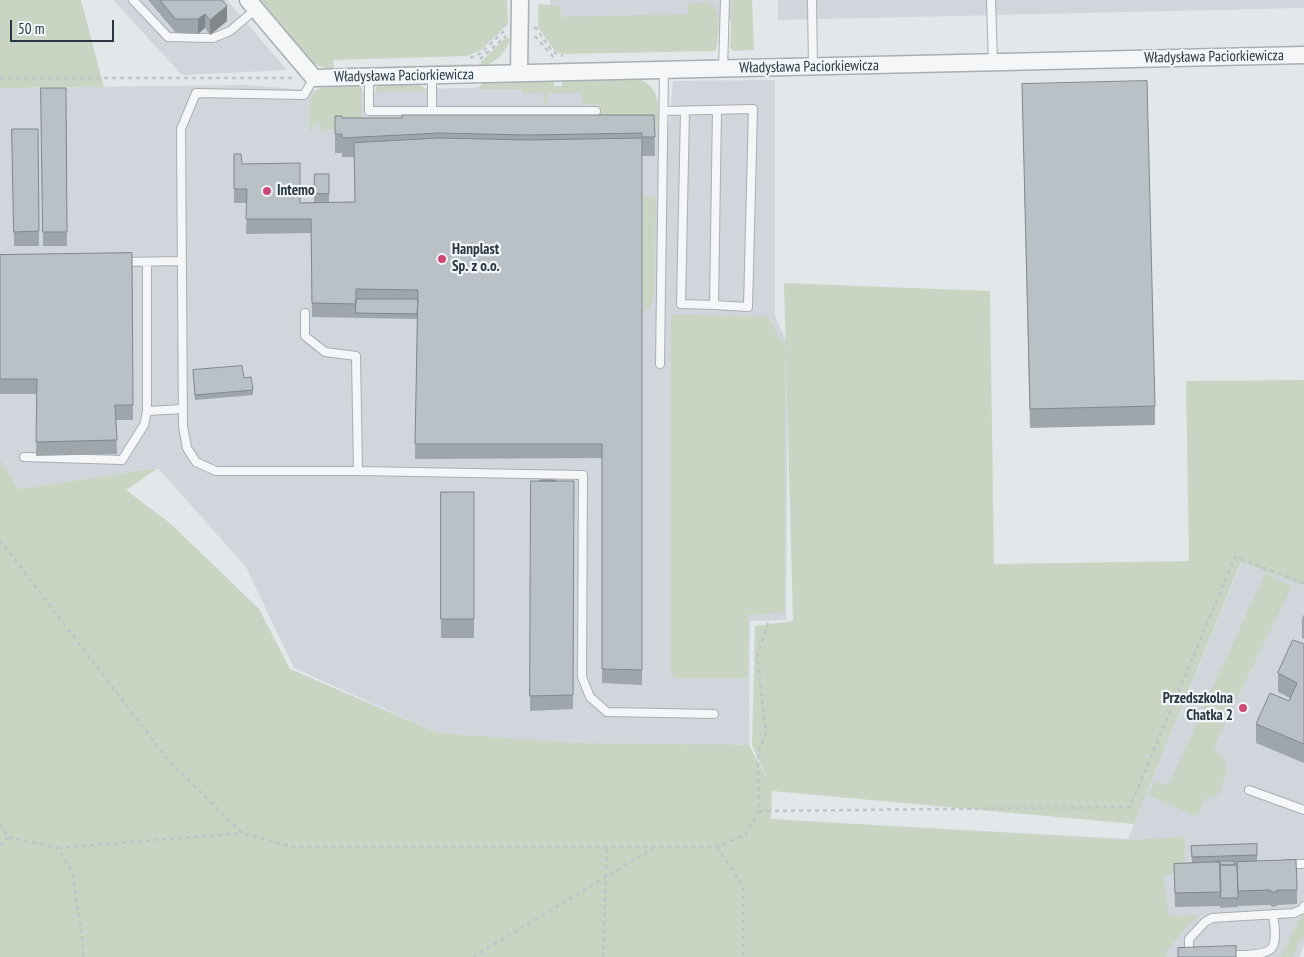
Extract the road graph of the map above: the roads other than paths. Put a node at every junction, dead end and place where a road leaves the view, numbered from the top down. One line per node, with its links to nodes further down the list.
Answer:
1 (133, 0): 6 (lane)
2 (520, 0): 12 (street)
3 (725, 0): 10 (lane)
4 (812, 0): 9 (lane)
5 (991, 0): 8 (lane)
6 (252, 4): 15 (street)
7 (1304, 55): 8 (street, Władysława Paciorkiewicza)
8 (993, 63): 9 (street, Władysława Paciorkiewicza)
9 (813, 67): 10 (street, Władysława Paciorkiewicza)
10 (723, 69): 11 (street, Władysława Paciorkiewicza)
11 (664, 70): 12 (street, Władysława Paciorkiewicza); 19 (lane)
12 (519, 74): 13 (street, Władysława Paciorkiewicza)
13 (432, 75): 14 (street, Władysława Paciorkiewicza); 17 (lane)
14 (369, 77): 15 (street, Władysława Paciorkiewicza); 17 (lane)
15 (314, 78): 21 (lane)
16 (717, 110): 20 (lane); 24 (lane); 24 (lane)
17 (432, 111): 18 (lane)
18 (596, 111)
19 (664, 111): 20 (lane); 26 (lane)
20 (685, 111): 24 (lane)
21 (182, 261): 23 (lane); 27 (lane)
22 (118, 262): 23 (lane)
23 (147, 262): 28 (lane)
24 (714, 305)
25 (305, 313): 30 (lane)
26 (660, 364)
27 (183, 409): 28 (lane); 30 (lane)
28 (147, 411): 29 (lane)
29 (24, 457)
30 (358, 471): 31 (lane)
31 (714, 714)
32 (1249, 790): 33 (lane)
33 (1304, 810)
34 (1279, 864): 35 (lane)
35 (1304, 864)
36 (1304, 906): 37 (lane)
37 (1273, 914): 38 (lane); 39 (lane)
38 (1203, 956)
39 (1222, 956)

